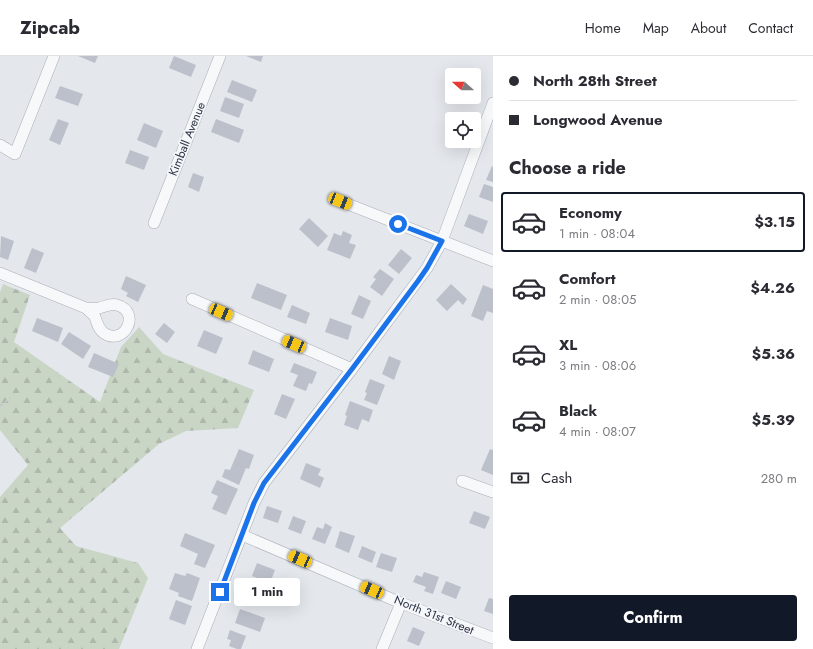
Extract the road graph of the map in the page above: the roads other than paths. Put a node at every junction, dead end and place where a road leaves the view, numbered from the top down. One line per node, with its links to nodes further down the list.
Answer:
1 (54, 56): 4 (street)
2 (220, 56): 6 (street, Kimball Avenue)
3 (493, 103): 7 (street)
4 (0, 146)
5 (340, 201): 7 (street)
6 (154, 223)
7 (442, 241): 8 (street); 12 (street)
8 (493, 260)
9 (0, 273): 11 (street)
10 (192, 299): 12 (street)
11 (86, 308)
12 (352, 369): 15 (street)
13 (462, 481): 14 (street)
14 (493, 492)
15 (242, 535): 16 (street, North 31st Street); 18 (street)
16 (401, 602): 17 (street, North 31st Street); 19 (street)
17 (493, 638)
18 (197, 649)
19 (382, 649)

